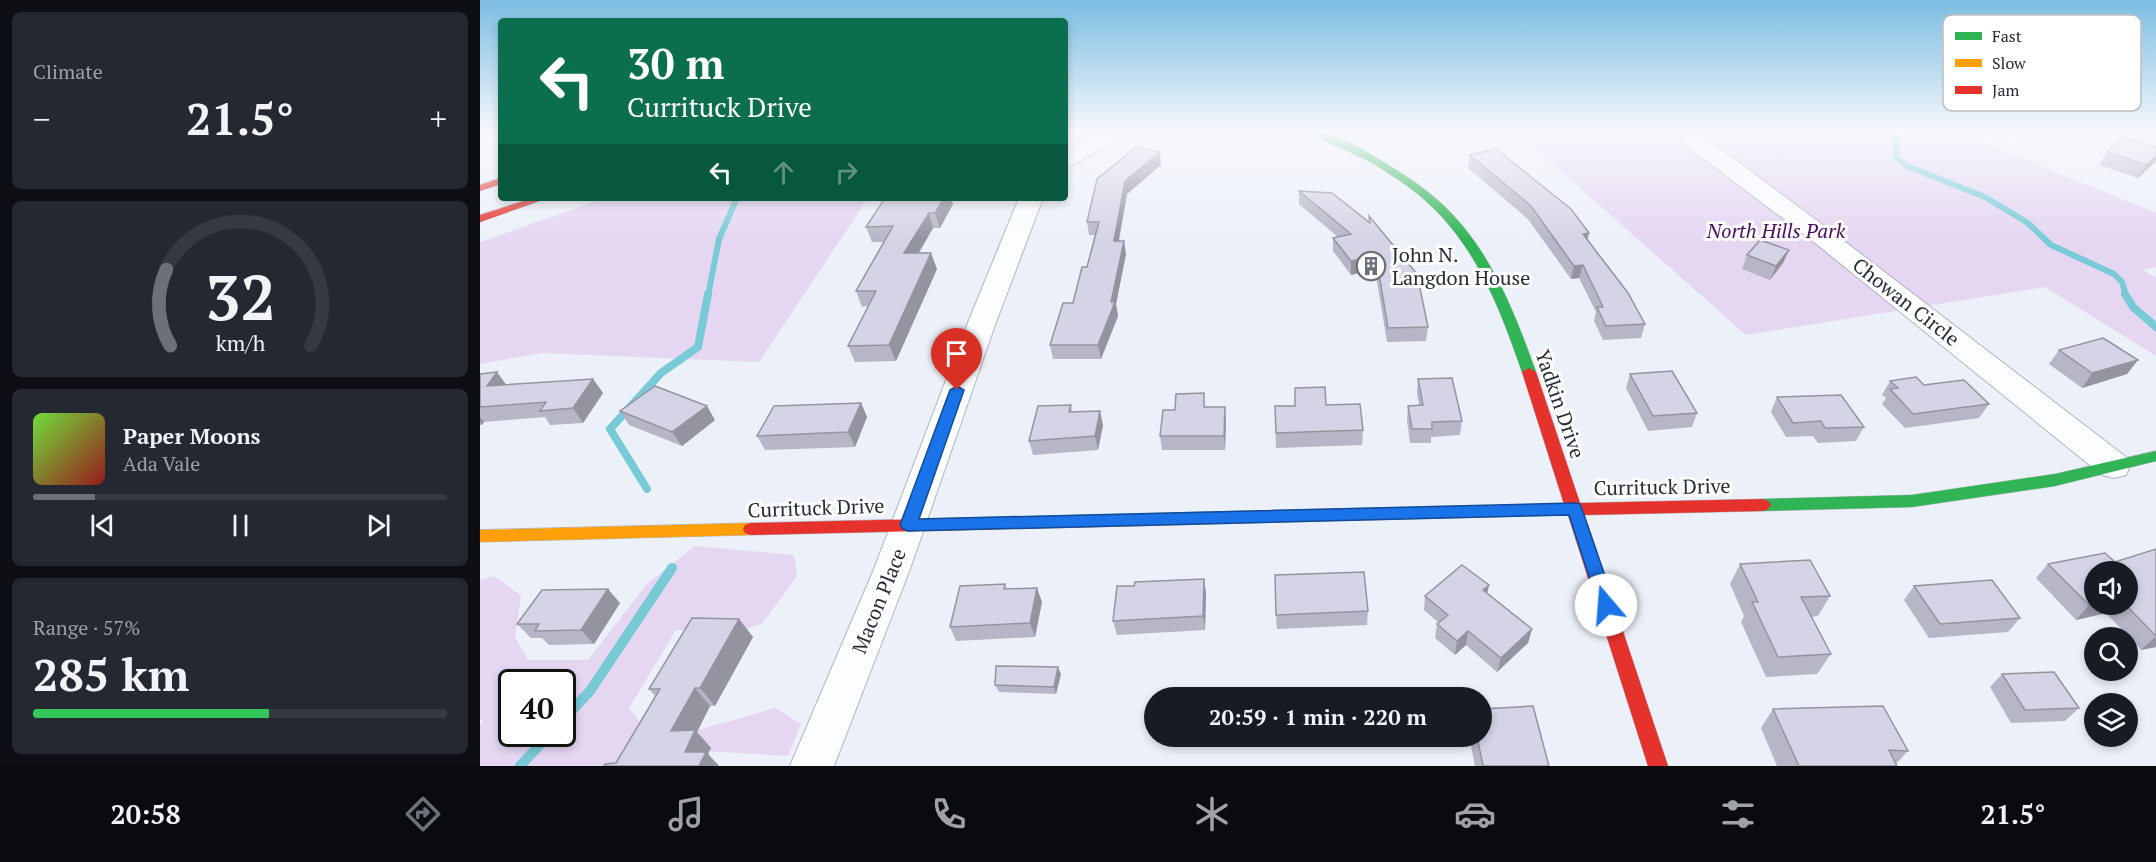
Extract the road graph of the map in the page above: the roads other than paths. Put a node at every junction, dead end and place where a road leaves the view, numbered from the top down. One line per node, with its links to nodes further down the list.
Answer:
1 (1386, 169): 10 (main road, Yadkin Drive)
2 (1732, 169): 9 (street, Chowan Circle)
3 (498, 183): 4 (main road)
4 (480, 188)
5 (534, 201): 7 (main road)
6 (1030, 201): 11 (street, Macon Place)
7 (480, 219)
8 (2156, 456): 9 (main road, Currituck Drive)
9 (2114, 466): 10 (main road, Currituck Drive)
10 (1574, 509): 11 (main road, Currituck Drive); 14 (main road, Yadkin Drive)
11 (908, 525): 12 (main road, Currituck Drive); 13 (street, Macon Place)
12 (480, 536)
13 (812, 766)
14 (1658, 766)

